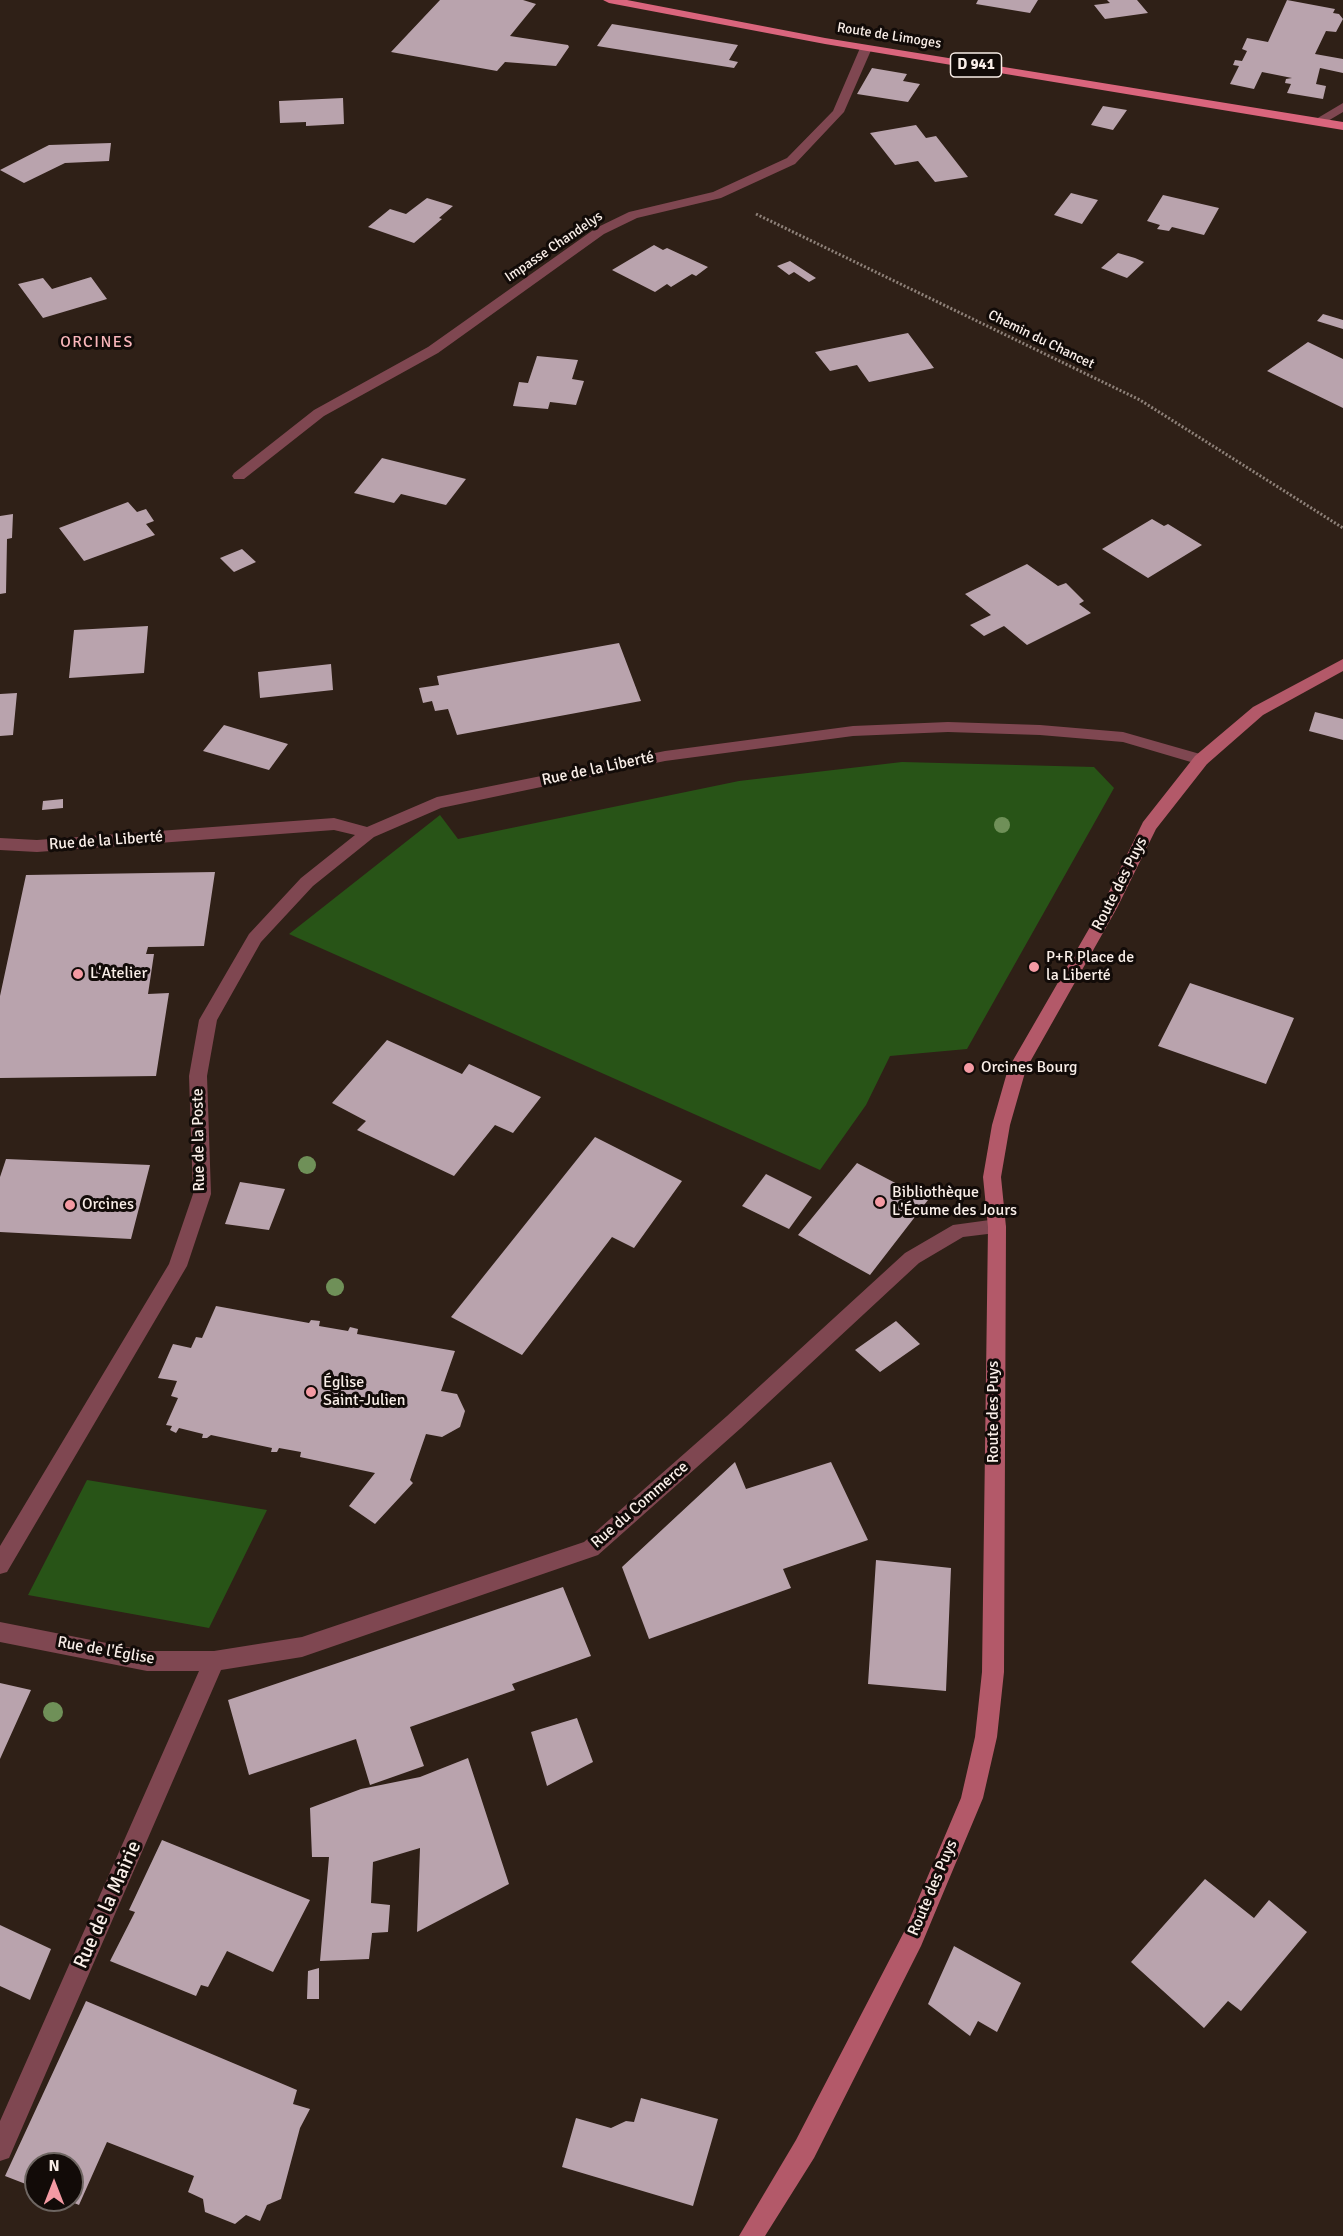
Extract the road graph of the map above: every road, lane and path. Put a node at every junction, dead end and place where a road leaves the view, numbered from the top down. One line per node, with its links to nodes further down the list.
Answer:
1 (609, 0): 2 (main road, Route de Limoges / D 941)
2 (866, 48): 4 (main road, Route de Limoges / D 941); 6 (street, Impasse Chandelys)
3 (1343, 107): 4 (street)
4 (1317, 122): 5 (main road, Route de Limoges / D 941)
5 (1343, 126)
6 (717, 195): 7 (street, Impasse Chandelys); 8 (path, Chemin du Chancet)
7 (239, 476)
8 (1343, 528)
9 (1343, 663): 10 (main road, Route des Puys)
10 (1201, 760): 11 (street, Rue de la Liberté); 13 (main road, Route des Puys)
11 (368, 833): 12 (street, Rue de la Liberté); 14 (street, Rue de la Poste)
12 (0, 844)
13 (997, 1227): 16 (street, Rue du Commerce); 18 (main road, Route des Puys)
14 (0, 1566)
15 (0, 1632): 16 (street, Rue de l'Église)
16 (214, 1661): 17 (street, Rue de la Mairie)
17 (0, 2148)
18 (751, 2236)

